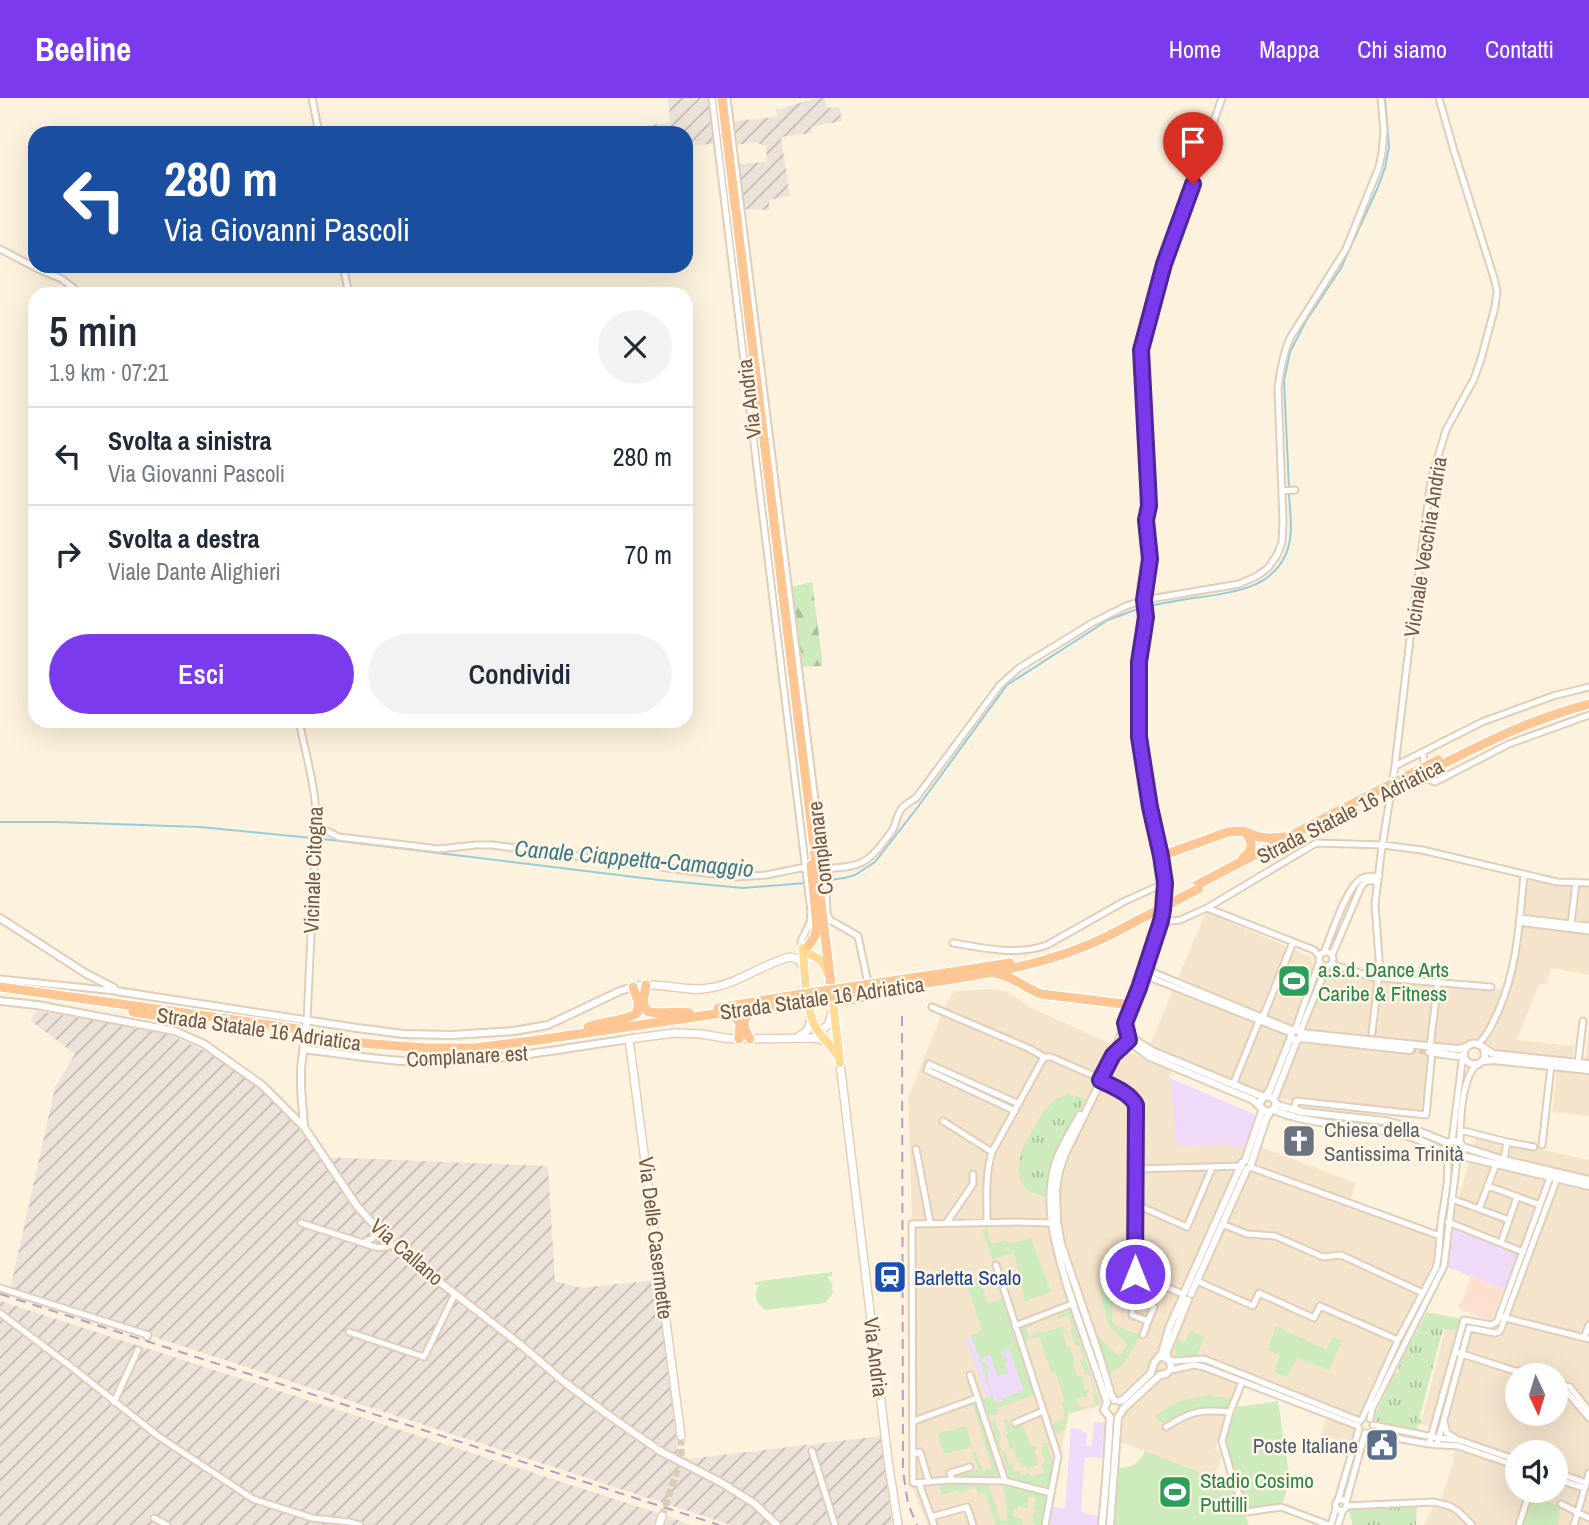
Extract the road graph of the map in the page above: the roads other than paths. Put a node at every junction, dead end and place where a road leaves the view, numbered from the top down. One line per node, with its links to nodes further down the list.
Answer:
1 (312, 98): 7 (street)
2 (717, 98): 17 (street, Via Andria); 39 (highway)
3 (727, 98): 16 (street, Via Andria)
4 (1222, 98): 14 (street)
5 (1381, 98): 13 (street)
6 (1439, 98): 24 (street, Vicinale Vecchia Andria)
7 (318, 126)
8 (0, 249): 9 (street)
9 (28, 263)
10 (49, 273): 11 (street)
11 (72, 287)
12 (1295, 490): 13 (street)
13 (1282, 491): 14 (street)
14 (1144, 601): 30 (street); 33 (street)
15 (1589, 687): 22 (street)
16 (801, 690): 33 (street, Complanare)
17 (786, 699): 32 (street, Complanare)
18 (1589, 699): 23 (highway, Strada Statale 16 Adriatica)
19 (1589, 704): 23 (highway, Strada Statale 16 Adriatica)
20 (1589, 715): 22 (street)
21 (301, 728): 26 (street, Vicinale Citogna)
22 (1423, 752): 24 (street)
23 (1437, 764): 25 (highway, Strada Statale 16 Adriatica)
24 (1395, 766): 29 (street, Vicinale Vecchia Andria)
25 (1334, 816): 28 (highway, Strada Statale 16 Adriatica); 40 (highway, Strada Statale 16 Adriatica)
26 (317, 831): 32 (street); 86 (street, Vicinale Citogna)
27 (1243, 831): 28 (highway); 30 (highway); 31 (highway)
28 (1290, 836): 31 (highway, Strada Statale 16 Adriatica)
29 (1383, 845): 34 (street); 35 (street, Vicinale Vecchia Andria); 41 (street)
30 (1161, 856): 37 (street)
31 (1232, 866): 40 (highway, Strada Statale 16 Adriatica)
32 (806, 867): 39 (street, Complanare)
33 (823, 869): 39 (street, Complanare)
34 (1524, 875): 36 (street); 43 (street)
35 (1378, 878): 51 (street); 55 (street); 61 (street, Vicinale Vecchia Andria)
36 (1576, 882): 38 (street); 45 (street)
37 (1165, 883): 44 (street); 49 (street)
38 (1589, 883)
39 (816, 884): 50 (highway); 64 (street, Complanare); 66 (highway)
40 (1198, 887): 47 (highway, Strada Statale 16 Adriatica, bridge)
41 (1207, 908): 44 (street); 48 (street)
42 (0, 918): 71 (street)
43 (1519, 920): 45 (street); 46 (street); 102 (street)
44 (1161, 922): 52 (street)
45 (1571, 924): 46 (street)
46 (1589, 929)
47 (1105, 935): 53 (highway, Strada Statale 16 Adriatica); 59 (highway, Strada Statale 16 Adriatica)
48 (1293, 942): 51 (street); 85 (street)
49 (953, 943)
50 (806, 948): 54 (main road); 56 (main road); 66 (main road)
51 (1321, 957): 55 (street); 55 (street); 94 (street)
52 (1148, 959): 57 (street); 60 (street)
53 (1046, 961): 58 (highway, Strada Statale 16 Adriatica); 73 (highway)
54 (775, 962): 56 (main road); 65 (main road)
55 (1332, 962): 61 (street); 94 (street)
56 (804, 970): 83 (main road)
57 (1144, 971): 60 (street); 70 (street)
58 (990, 973): 59 (highway, Strada Statale 16 Adriatica); 73 (highway)
59 (946, 976): 75 (highway, Strada Statale 16 Adriatica, bridge)
60 (1155, 976): 70 (street); 85 (street)
61 (1377, 977): 63 (street); 92 (street, Vicinale Vecchia Andria)
62 (0, 979): 71 (street)
63 (1438, 981): 69 (street); 105 (street)
64 (867, 982): 66 (street); 78 (street)
65 (646, 985): 67 (main road); 82 (highway)
66 (831, 985): 78 (main road)
67 (633, 986): 86 (street); 88 (highway)
68 (0, 987): 90 (highway, Strada Statale 16 Adriatica)
69 (1491, 987)
70 (1139, 988): 80 (street)
71 (116, 991): 74 (street)
72 (0, 992): 90 (highway, Strada Statale 16 Adriatica)
73 (1035, 992): 80 (highway)
74 (143, 995): 77 (street); 86 (street)
75 (796, 999): 79 (highway, Strada Statale 16 Adriatica); 82 (highway, Strada Statale 16 Adriatica)
76 (0, 1001): 89 (street, Via Callano)
77 (146, 1003)
78 (833, 1004): 91 (main road); 109 (main road)
79 (779, 1005): 82 (highway, Strada Statale 16 Adriatica); 100 (highway)
80 (1132, 1006): 97 (street)
81 (932, 1007): 107 (street)
82 (690, 1015): 88 (highway, Strada Statale 16 Adriatica); 93 (highway, Strada Statale 16 Adriatica); 99 (highway)
83 (811, 1015): 91 (main road); 95 (main road)
84 (158, 1017): 89 (street)
85 (1261, 1019): 94 (street); 116 (street)
86 (307, 1021): 104 (street)
87 (1583, 1021): 111 (street)
88 (588, 1027): 93 (highway, Strada Statale 16 Adriatica)
89 (161, 1028): 126 (street, Via Callano)
90 (297, 1032): 93 (highway, Strada Statale 16 Adriatica)
91 (820, 1033): 96 (main road); 101 (main road)
92 (1372, 1033)
93 (316, 1034)
94 (1296, 1034): 105 (street); 106 (street); 117 (street); 119 (street)
95 (795, 1038): 96 (main road); 100 (main road)
96 (811, 1038): 101 (main road)
97 (1125, 1038): 115 (street); 116 (street); 120 (street)
98 (629, 1039): 99 (main road); 104 (street, Complanare est); 217 (main road, Via Delle Casermette)
99 (739, 1039): 100 (main road)
100 (750, 1039)
101 (829, 1044): 109 (main road)
102 (1482, 1044): 103 (street); 110 (street); 111 (street)
103 (1466, 1047): 105 (street); 108 (street)
104 (304, 1049): 126 (street)
105 (1431, 1049): 108 (street); 121 (street)
106 (1410, 1050)
107 (1044, 1057): 115 (street); 118 (street)
108 (1464, 1057): 110 (street); 128 (street)
109 (840, 1063): 248 (main road, Via Andria)
110 (1480, 1063): 113 (street); 127 (street)
111 (1578, 1063): 112 (street)
112 (1589, 1064)
113 (1551, 1066): 114 (street); 131 (street)
114 (1589, 1070)
115 (1100, 1080): 141 (street); 155 (street)
116 (1233, 1085): 117 (street)
117 (1265, 1096): 119 (street); 120 (street)
118 (1019, 1104): 123 (street); 123 (street)
119 (1273, 1106): 120 (street); 122 (street); 135 (street); 139 (street)
120 (1261, 1107): 139 (street)
121 (1366, 1108): 122 (street); 124 (street)
122 (1294, 1110): 124 (street)
123 (1015, 1111): 134 (street)
124 (1365, 1119): 128 (street)
125 (943, 1121): 134 (street)
126 (304, 1127): 161 (street, Via Callano)
127 (1460, 1130): 129 (street); 130 (street)
128 (1450, 1142): 130 (street); 135 (street)
129 (1507, 1142): 132 (street); 137 (street)
130 (1462, 1145): 136 (street); 137 (street)
131 (1542, 1145)
132 (1534, 1147)
133 (916, 1149): 157 (street)
134 (992, 1152): 154 (street)
135 (1446, 1154): 136 (street); 152 (street)
136 (1460, 1157): 138 (street); 148 (street)
137 (1504, 1160): 143 (street)
138 (1496, 1164): 143 (street); 145 (street)
139 (1247, 1165): 140 (street); 160 (street); 162 (street); 172 (street)
140 (1212, 1168): 141 (street); 149 (street)
141 (1135, 1169): 149 (street)
142 (973, 1174): 158 (street)
143 (1555, 1176): 144 (street); 146 (street); 150 (street); 166 (street)
144 (1589, 1180)
145 (1488, 1186): 147 (street); 151 (street)
146 (1589, 1186)
147 (1517, 1197): 150 (street); 153 (street)
148 (1452, 1199): 151 (street); 159 (street)
149 (1135, 1204): 168 (street)
150 (1540, 1205): 166 (street)
151 (1479, 1209): 153 (street)
152 (1441, 1220): 159 (street); 162 (street)
153 (1509, 1220): 164 (street)
154 (987, 1222): 155 (street); 158 (street)
155 (1053, 1222): 175 (street); 176 (street)
156 (301, 1223): 163 (street)
157 (930, 1223): 158 (street); 209 (street)
158 (947, 1223)
159 (1450, 1223): 164 (street); 173 (street)
160 (1222, 1224): 169 (street); 173 (street)
161 (376, 1229): 163 (street); 165 (street, Via Callano)
162 (1440, 1237): 173 (street)
163 (363, 1243): 165 (street)
164 (1501, 1243): 166 (street)
165 (392, 1245): 171 (street, Via Callano)
166 (1526, 1253): 178 (street)
167 (996, 1265): 181 (street)
168 (1135, 1274): 172 (street); 174 (street)
169 (1197, 1281): 172 (street); 186 (street)
170 (0, 1289): 184 (street)
171 (455, 1294): 182 (street); 246 (street, Via Callano)
172 (1186, 1295): 189 (street)
173 (1426, 1295): 186 (street)
174 (1133, 1298): 179 (street); 179 (street)
175 (1081, 1301): 176 (street); 201 (street)
176 (1073, 1304): 181 (street); 201 (street)
177 (0, 1313): 200 (street)
178 (1502, 1317): 185 (street); 188 (street)
179 (1148, 1321): 183 (street)
180 (1589, 1325): 185 (street)
181 (1015, 1326): 202 (street)
182 (349, 1332)
183 (1143, 1335)
184 (147, 1337)
185 (1587, 1338)
186 (1401, 1342): 210 (street); 212 (street)
187 (138, 1350): 200 (street)
188 (1459, 1353): 191 (street); 208 (street); 213 (street)
189 (1165, 1359): 190 (street); 192 (street); 195 (street)
190 (1154, 1368): 194 (street); 201 (street)
191 (1505, 1369)
192 (1171, 1370): 194 (street); 196 (street)
193 (970, 1375): 199 (street)
194 (1160, 1375): 201 (street)
195 (1245, 1375): 196 (street); 212 (street)
196 (1242, 1382): 204 (street); 212 (street)
197 (1568, 1387): 203 (street)
198 (1568, 1393): 207 (street)
199 (977, 1398): 209 (street); 229 (street)
200 (114, 1402): 244 (street)
201 (1116, 1403): 205 (street); 206 (street)
202 (1043, 1411): 211 (street); 234 (street)
203 (1589, 1411)
204 (1230, 1412): 214 (street); 254 (street)
205 (1110, 1417): 206 (street); 252 (street)
206 (1118, 1417): 253 (street)
207 (1589, 1418)
208 (1444, 1419): 218 (street); 219 (street)
209 (914, 1421): 222 (street)
210 (1372, 1422): 212 (street); 215 (street); 216 (street)
211 (1015, 1423)
212 (1360, 1424): 215 (street); 237 (street)
213 (1434, 1424): 216 (street); 218 (street)
214 (1166, 1426)
215 (1367, 1433): 218 (street); 237 (street)
216 (1419, 1434): 218 (street)
217 (681, 1436)
218 (1435, 1440): 219 (street); 221 (street)
219 (1459, 1440): 221 (street)
220 (812, 1451): 247 (street)
221 (1484, 1452): 223 (street); 224 (street)
222 (913, 1454): 230 (street); 231 (street)
223 (1505, 1457)
224 (1505, 1461)
225 (970, 1466): 228 (street)
226 (1589, 1473): 233 (street)
227 (1568, 1479): 233 (street)
228 (952, 1480): 229 (street); 230 (street)
229 (1005, 1481): 234 (street)
230 (929, 1482): 231 (street)
231 (916, 1483): 240 (street)
232 (1568, 1483): 233 (street)
233 (1586, 1489): 238 (street)
234 (1052, 1493): 251 (street)
235 (1527, 1503): 257 (street)
236 (1561, 1504): 238 (street)
237 (1343, 1507): 254 (street); 255 (street); 256 (street)
238 (1578, 1513): 242 (street); 258 (street)
239 (662, 1516): 245 (main road)
240 (931, 1517): 249 (street); 250 (street)
241 (154, 1518): 243 (street)
242 (1589, 1518)
243 (167, 1525)
244 (360, 1525)
245 (659, 1525)
246 (777, 1525)
247 (835, 1525)
248 (898, 1525)
249 (934, 1525)
250 (973, 1525)
251 (1045, 1525)
252 (1102, 1525)
253 (1110, 1525)
254 (1330, 1525)
255 (1338, 1525)
256 (1472, 1525)
257 (1519, 1525)
258 (1574, 1525)

